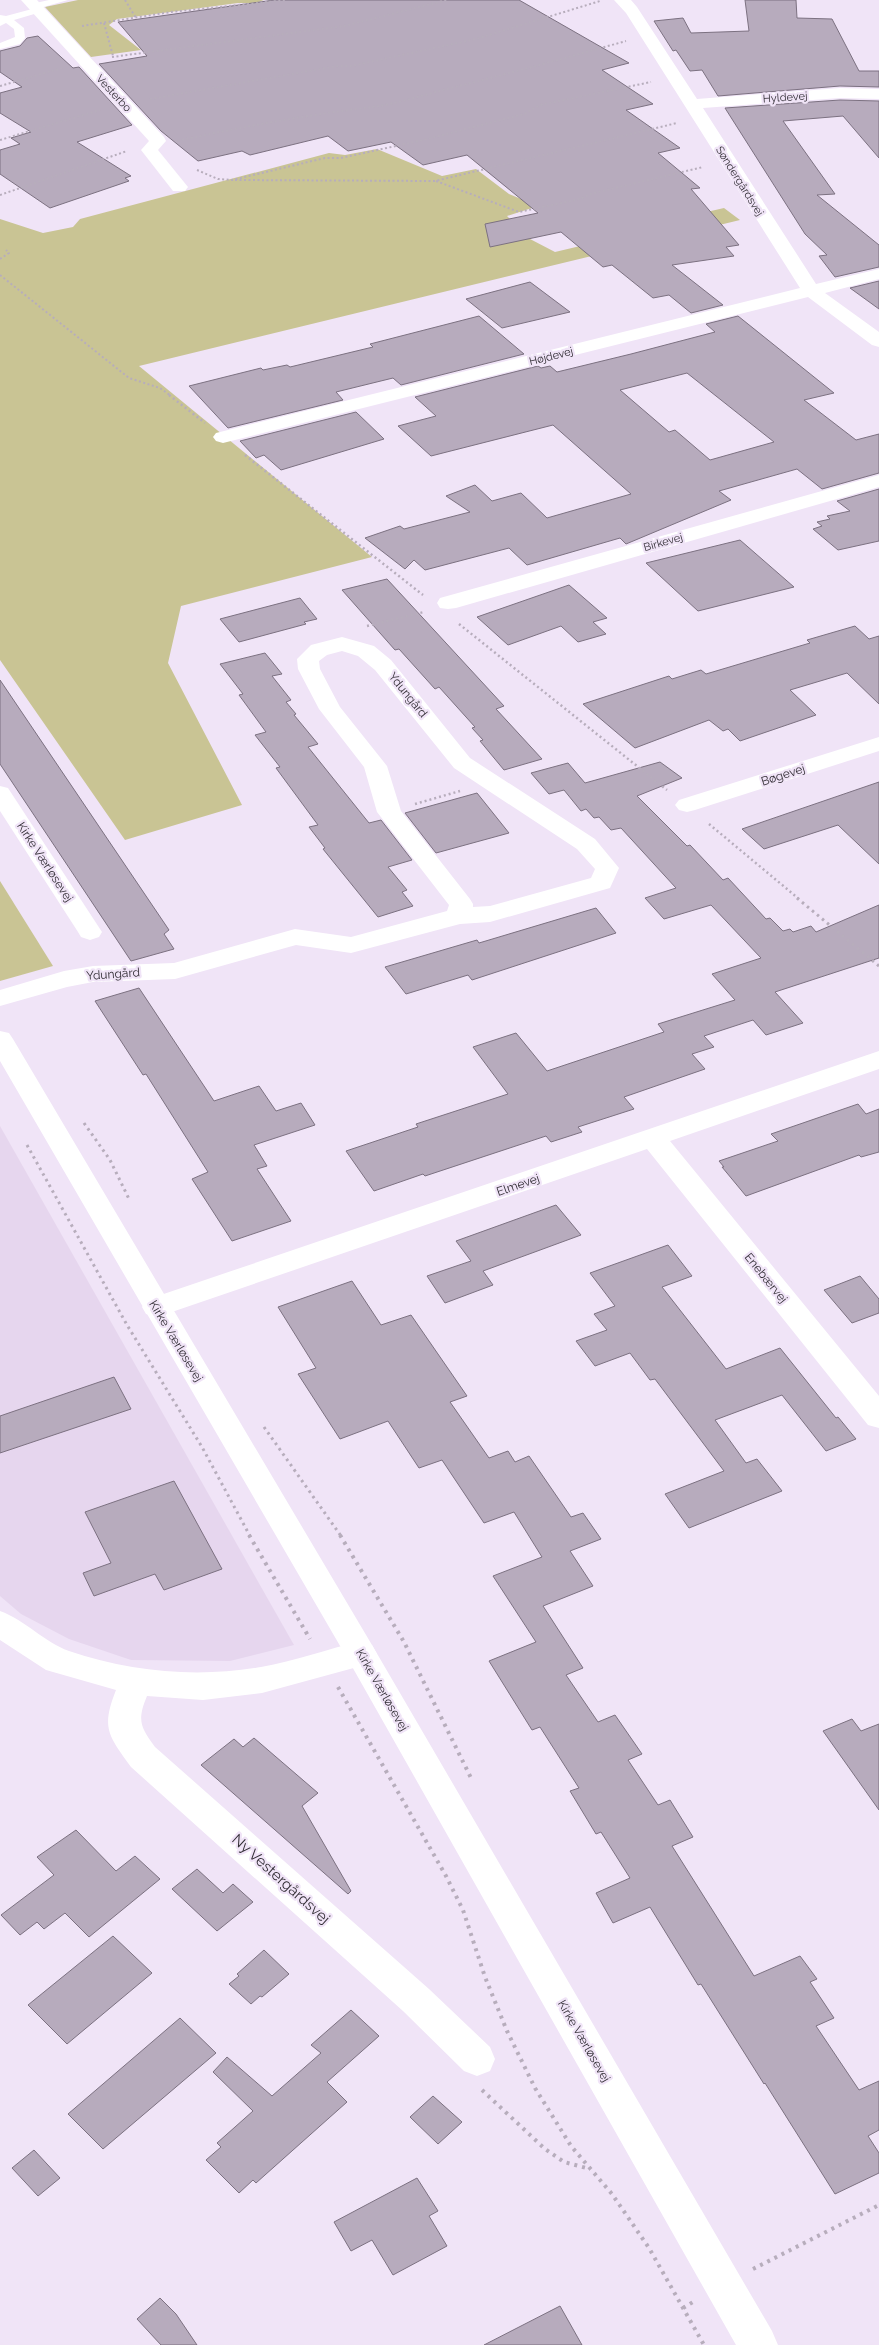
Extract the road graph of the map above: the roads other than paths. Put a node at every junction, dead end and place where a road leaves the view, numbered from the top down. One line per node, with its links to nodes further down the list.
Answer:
1 (63, 0): 3 (lane)
2 (622, 0): 7 (street, Søndergårdsvej)
3 (33, 5): 4 (lane); 8 (street, Vesterbo)
4 (2, 20): 5 (lane)
5 (0, 46)
6 (879, 94): 7 (street, Hyldevej)
7 (692, 104): 10 (street, Søndergårdsvej)
8 (179, 187)
9 (879, 274): 10 (street, Højdevej)
10 (811, 291): 11 (street, Søndergårdsvej); 12 (street, Højdevej)
11 (879, 342)
12 (223, 437)
13 (879, 481): 14 (street, Birkevej)
14 (439, 607)
15 (879, 744): 17 (street, Bøgevej)
16 (0, 793): 19 (street, Kirke Værløsevej)
17 (687, 805)
18 (459, 916): 18 (street, Ydungård); 20 (street, Ydungård)
19 (90, 932)
20 (0, 998)
21 (0, 1039): 24 (street, Kirke Værløsevej)
22 (879, 1060): 23 (street, Elmevej)
23 (654, 1139): 24 (street, Elmevej); 25 (street, Enebærvej)
24 (156, 1307): 27 (street, Kirke Værløsevej)
25 (879, 1417)
26 (0, 1624): 28 (street)
27 (361, 1654): 28 (street); 30 (street, Kirke Værløsevej)
28 (136, 1682): 29 (street, Ny Vestergårdsvej)
29 (477, 2059)
30 (758, 2345)

